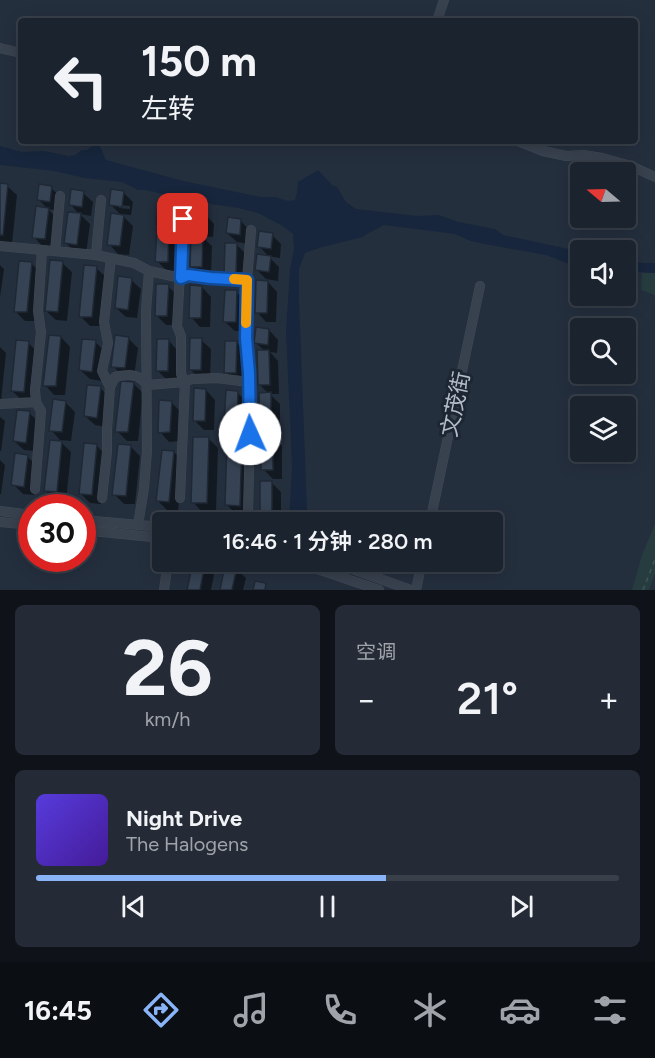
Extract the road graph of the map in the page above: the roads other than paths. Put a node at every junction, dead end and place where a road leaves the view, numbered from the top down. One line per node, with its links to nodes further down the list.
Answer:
1 (444, 0): 2 (street)
2 (437, 18)
3 (0, 48): 4 (street)
4 (18, 53)
5 (526, 144): 6 (street)
6 (655, 177)
7 (60, 196): 13 (street)
8 (101, 200): 14 (street)
9 (183, 219): 17 (street)
10 (251, 230): 18 (street)
11 (0, 246): 12 (street)
12 (42, 250): 13 (street); 24 (street)
13 (55, 251): 14 (street)
14 (96, 255): 15 (street)
15 (111, 258): 16 (street); 23 (street)
16 (149, 271): 17 (street); 22 (street)
17 (181, 278): 18 (street); 20 (street)
18 (247, 280): 21 (street)
19 (480, 286): 31 (street, 文茂街)
20 (185, 382): 21 (street); 22 (street); 28 (street)
21 (249, 382): 30 (street)
22 (147, 386): 23 (street); 36 (street)
23 (110, 387): 27 (street)
24 (36, 402): 25 (street); 26 (street)
25 (0, 404)
26 (35, 489)
27 (102, 498)
28 (180, 498)
29 (0, 512): 32 (street)
30 (248, 512)
31 (432, 512)
32 (18, 514)
33 (96, 521): 36 (street)
34 (0, 522): 35 (street)
35 (18, 524)
36 (138, 525): 37 (street)
37 (152, 527)
38 (96, 531): 39 (street)
39 (152, 537)
40 (166, 572): 44 (street)
41 (327, 572): 45 (street)
42 (361, 572): 46 (street)
43 (420, 572): 47 (street)
44 (164, 590)
45 (380, 590)
46 (411, 590)
47 (416, 590)

